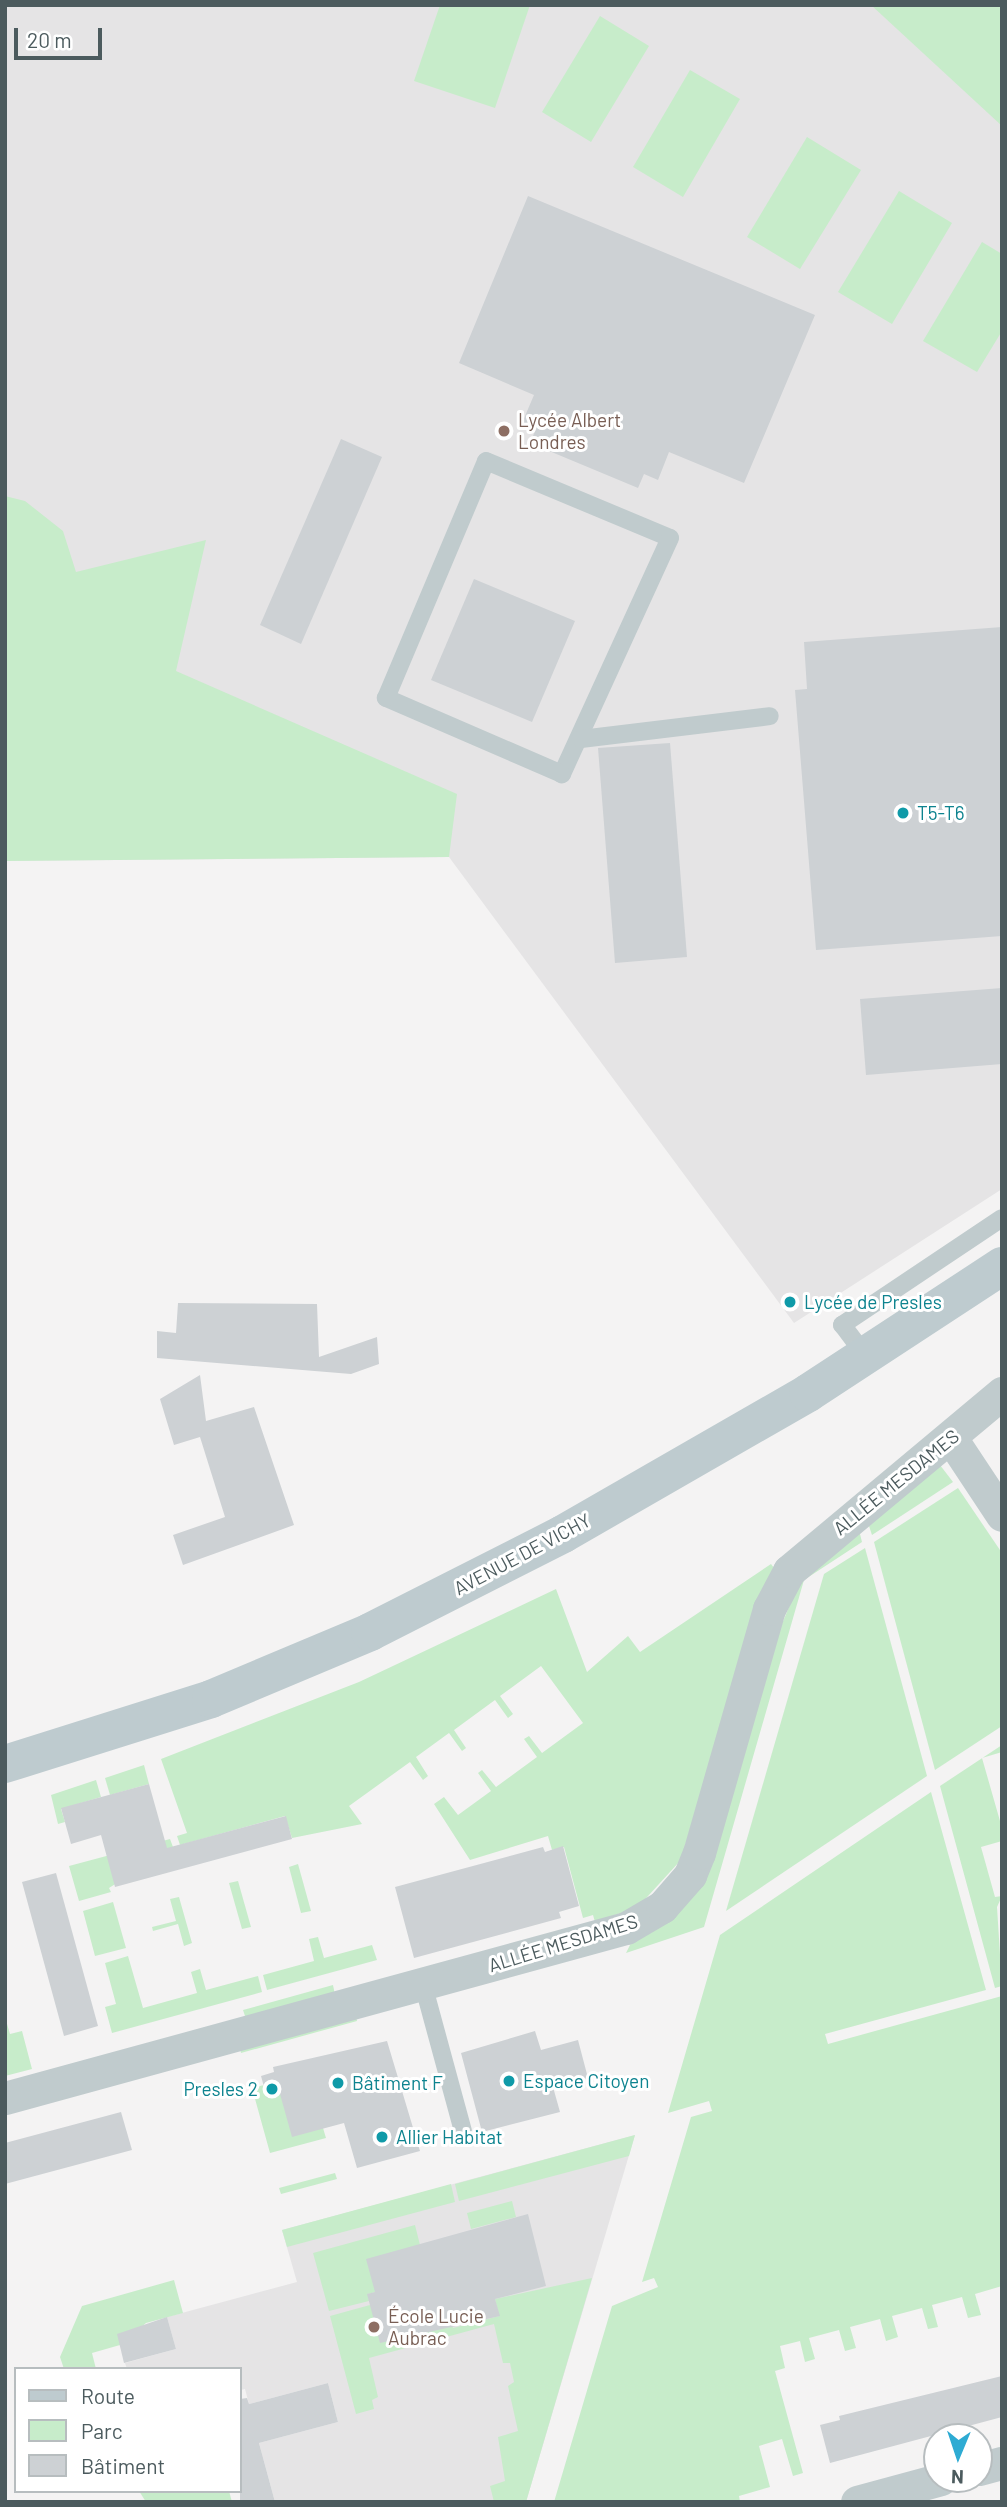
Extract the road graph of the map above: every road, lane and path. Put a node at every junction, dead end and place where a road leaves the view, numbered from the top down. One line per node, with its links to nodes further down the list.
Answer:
1 (770, 716): 2 (lane)
2 (581, 739): 2 (lane)
3 (1002, 1218): 5 (lane)
4 (1002, 1266): 5 (main road, AVENUE DE VICHY)
5 (865, 1355): 9 (main road, AVENUE DE VICHY)
6 (1002, 1393): 7 (street, ALLÉE MESDAMES)
7 (951, 1438): 8 (street); 10 (street, ALLÉE MESDAMES)
8 (1002, 1515)
9 (5, 1764)
10 (423, 1984): 11 (street, ALLÉE MESDAMES); 12 (lane)
11 (5, 2098)
12 (463, 2131)
13 (923, 2484): 14 (street)
14 (857, 2502)

